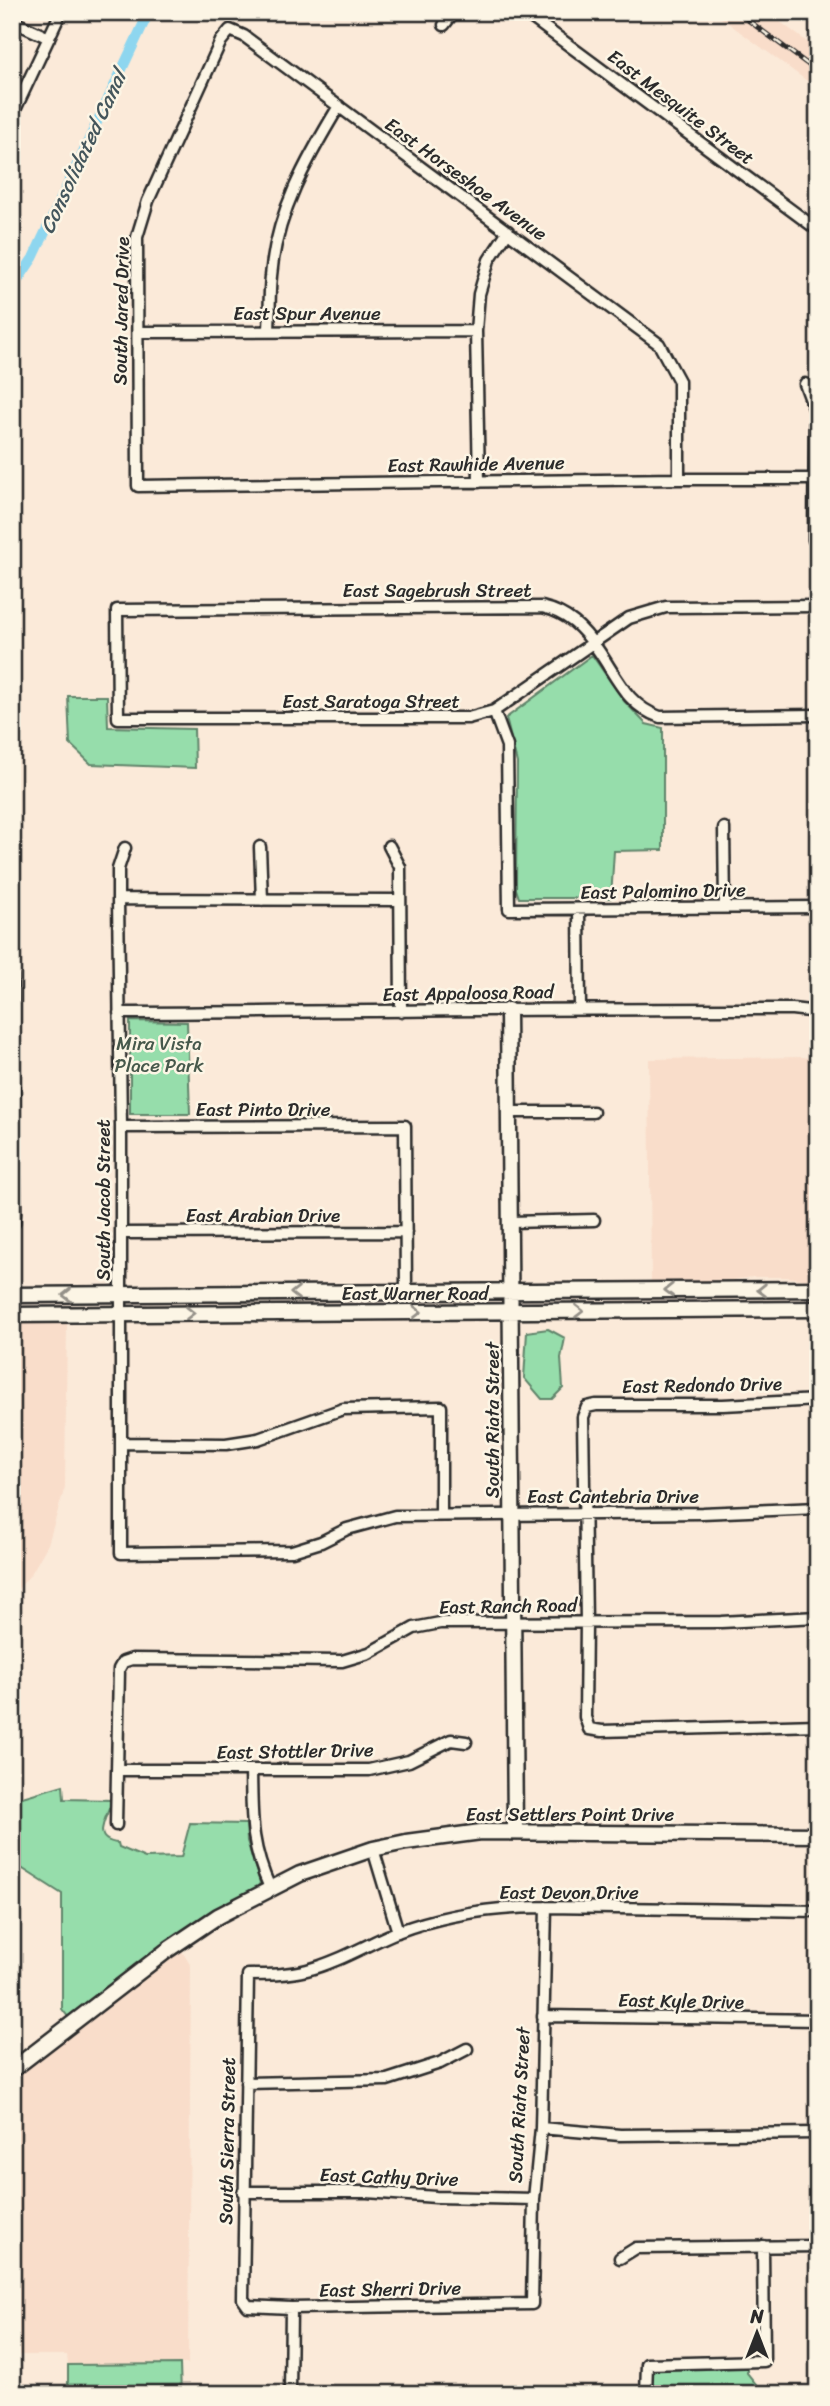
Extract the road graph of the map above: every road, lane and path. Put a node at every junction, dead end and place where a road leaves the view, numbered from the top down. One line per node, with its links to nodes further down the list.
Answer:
1 (61, 12): 7 (street)
2 (454, 12): 5 (street)
3 (524, 12): 10 (street, East Mesquite Street)
4 (12, 21): 7 (street)
5 (444, 26)
6 (230, 30): 8 (street, East Horseshoe Avenue); 14 (street, South Jared Drive)
7 (49, 38): 9 (street)
8 (339, 106): 11 (street, East Horseshoe Avenue); 12 (street)
9 (12, 116)
10 (818, 230)
11 (508, 231): 13 (street); 16 (street, East Horseshoe Avenue)
12 (269, 330): 13 (street, East Spur Avenue); 14 (street, East Spur Avenue)
13 (477, 331): 18 (street)
14 (138, 332): 19 (street, South Jared Drive)
15 (805, 384): 17 (street)
16 (678, 479): 17 (street, East Rawhide Avenue); 18 (street, East Rawhide Avenue)
17 (813, 480): 20 (street)
18 (479, 482): 19 (street, East Rawhide Avenue)
19 (138, 486)
20 (816, 526): 21 (street)
21 (816, 540)
22 (818, 606): 23 (street)
23 (593, 643): 24 (street, East Saratoga Street); 25 (street); 26 (street, East Sagebrush Street)
24 (494, 711): 26 (street, East Saratoga Street); 36 (street, East Palomino Drive)
25 (818, 715)
26 (118, 718)
27 (724, 828): 34 (street)
28 (389, 846): 33 (street)
29 (260, 847): 32 (street)
30 (125, 848): 31 (street, South Jacob Street)
31 (118, 900): 32 (street); 42 (street, South Jacob Street)
32 (262, 900): 33 (street)
33 (400, 900): 40 (street)
34 (724, 907): 35 (street, East Palomino Drive); 36 (street, East Palomino Drive)
35 (818, 907)
36 (579, 909): 38 (street)
37 (12, 975): 43 (street)
38 (580, 1008): 39 (street, East Appaloosa Road); 41 (street, East Appaloosa Road)
39 (508, 1010): 40 (street, East Appaloosa Road); 44 (street, South Riata Street)
40 (401, 1012): 42 (street, East Appaloosa Road)
41 (818, 1012)
42 (119, 1013): 47 (street, South Jacob Street)
43 (13, 1017): 46 (street)
44 (509, 1112): 45 (street); 49 (street, South Riata Street)
45 (593, 1112)
46 (13, 1121): 50 (street)
47 (121, 1127): 51 (street, East Pinto Drive); 52 (street, South Jacob Street)
48 (594, 1220): 49 (street)
49 (510, 1222): 55 (street, South Riata Street)
50 (13, 1224)
51 (406, 1231): 52 (street, East Arabian Drive); 54 (street)
52 (121, 1233): 56 (street, South Jacob Street)
53 (818, 1289): 55 (street, East Warner Road, one-way to 55)
54 (406, 1292): 55 (street, East Warner Road); 56 (street, East Warner Road, one-way to 56)
55 (510, 1292): 59 (street, South Riata Street)
56 (121, 1294): 57 (street, East Warner Road, one-way to 57); 60 (street, South Jacob Street)
57 (12, 1295)
58 (818, 1309): 59 (street, East Warner Road, one-way to 58)
59 (510, 1311): 60 (street, East Warner Road, one-way to 59); 65 (street, South Riata Street)
60 (121, 1314): 61 (street, East Warner Road); 63 (street, South Jacob Street)
61 (12, 1315)
62 (818, 1400): 66 (street, East Redondo Drive)
63 (122, 1443): 67 (street); 68 (street, South Jacob Street)
64 (818, 1508): 66 (street, East Cantebria Drive)
65 (512, 1514): 66 (street, East Cantebria Drive); 67 (street, East Cantebria Drive); 71 (street, South Riata Street)
66 (583, 1514): 70 (street)
67 (441, 1515): 68 (street, East Cantebria Drive)
68 (121, 1553)
69 (818, 1617): 70 (street, East Ranch Road)
70 (586, 1622): 71 (street, East Ranch Road); 72 (street)
71 (513, 1623): 74 (street, East Ranch Road); 77 (street, South Riata Street)
72 (818, 1725)
73 (466, 1742): 75 (street, East Stottler Drive)
74 (118, 1770): 75 (street, East Stottler Drive); 76 (street)
75 (251, 1770): 80 (street)
76 (116, 1825)
77 (515, 1831): 78 (street, East Settlers Point Drive); 79 (street, East Settlers Point Drive)
78 (818, 1835)
79 (373, 1850): 80 (street, East Settlers Point Drive); 83 (street)
80 (270, 1888): 88 (street, East Settlers Point Drive)
81 (546, 1907): 82 (street, East Devon Drive); 83 (street, East Devon Drive); 85 (street, South Riata Street)
82 (818, 1911)
83 (398, 1932): 84 (street, East Devon Drive)
84 (247, 1975): 89 (street, South Sierra Street)
85 (543, 2016): 86 (street, East Kyle Drive); 90 (street, South Riata Street)
86 (818, 2020)
87 (467, 2049): 89 (street)
88 (12, 2070)
89 (246, 2083): 92 (street, South Sierra Street)
90 (541, 2128): 91 (street); 93 (street, South Riata Street)
91 (818, 2133)
92 (243, 2192): 93 (street, East Cathy Drive); 98 (street, South Sierra Street)
93 (534, 2199): 97 (street, South Riata Street)
94 (763, 2246): 95 (street); 96 (street); 101 (street)
95 (818, 2246)
96 (620, 2258)
97 (532, 2304): 99 (street, East Sherri Drive)
98 (248, 2306): 99 (street, East Sherri Drive)
99 (291, 2308): 100 (street)
100 (290, 2394)
101 (646, 2394)

